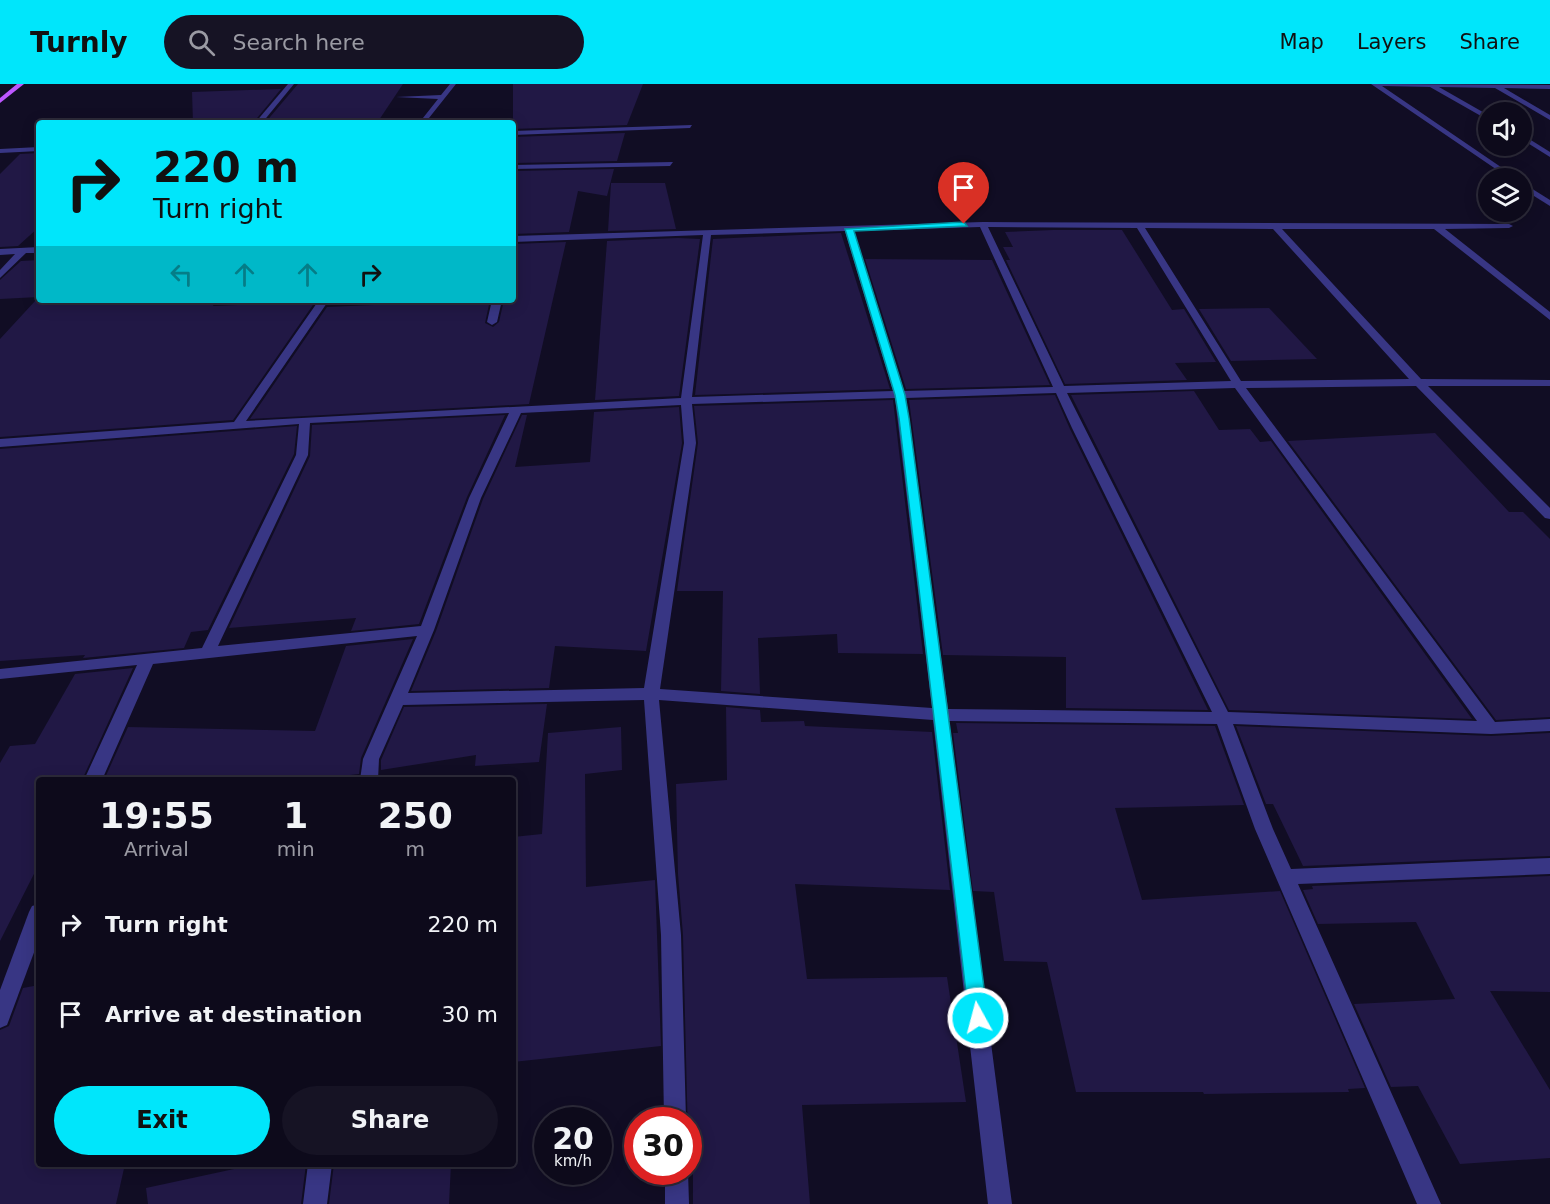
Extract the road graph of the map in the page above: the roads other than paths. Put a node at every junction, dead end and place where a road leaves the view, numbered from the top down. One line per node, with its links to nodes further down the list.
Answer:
1 (21, 84): 10 (main road)
2 (291, 84): 13 (street)
3 (453, 84): 9 (street)
4 (1374, 84): 5 (street); 23 (street)
5 (1429, 85): 6 (street); 11 (street)
6 (1495, 85): 7 (street); 12 (street)
7 (1550, 87)
8 (399, 97): 9 (street)
9 (442, 97): 14 (street)
10 (0, 101)
11 (1478, 112)
12 (1550, 118)
13 (261, 120)
14 (424, 120)
15 (690, 126): 16 (street)
16 (516, 133)
17 (1532, 143): 20 (street)
18 (36, 149): 19 (street)
19 (0, 151)
20 (1550, 155)
21 (670, 164): 22 (street)
22 (516, 167)
23 (1498, 168)
24 (1532, 192): 25 (street)
25 (1550, 204)
26 (983, 224): 27 (street); 31 (street); 45 (street)
27 (1139, 225): 28 (street); 44 (street)
28 (1274, 225): 30 (street); 42 (street)
29 (1509, 226): 30 (street)
30 (1437, 227): 40 (street)
31 (849, 229): 32 (street); 46 (street)
32 (707, 235): 33 (street); 47 (street)
33 (516, 239)
34 (36, 250): 35 (street)
35 (23, 251): 36 (street); 37 (street)
36 (0, 252)
37 (0, 275)
38 (322, 303): 50 (street)
39 (496, 303): 41 (street)
40 (1550, 317)
41 (492, 322)
42 (1418, 382): 43 (street); 44 (street); 52 (street)
43 (1550, 383)
44 (1239, 386): 45 (street); 62 (street)
45 (1060, 391): 46 (street); 60 (street)
46 (900, 395): 47 (street); 59 (street)
47 (686, 401): 48 (street); 57 (street)
48 (516, 411): 49 (street); 53 (street)
49 (305, 420): 50 (street); 54 (street)
50 (238, 424): 51 (street)
51 (0, 443)
52 (1550, 515)
53 (427, 630): 54 (street); 58 (street)
54 (208, 651): 55 (street)
55 (148, 657): 56 (street); 63 (street)
56 (0, 674)
57 (651, 694): 58 (street); 59 (street); 69 (street)
58 (396, 699): 64 (street)
59 (943, 714): 60 (street); 74 (street)
60 (1223, 718): 62 (street); 66 (street)
61 (1550, 725): 62 (street)
62 (1491, 728)
63 (94, 777)
64 (369, 777)
65 (1550, 867): 66 (street)
66 (1285, 877): 75 (street)
67 (36, 920): 68 (street)
68 (0, 1018)
69 (675, 1107)
70 (321, 1167): 72 (street)
71 (676, 1185): 73 (street)
72 (315, 1204)
73 (677, 1204)
74 (1000, 1204)
75 (1429, 1204)

